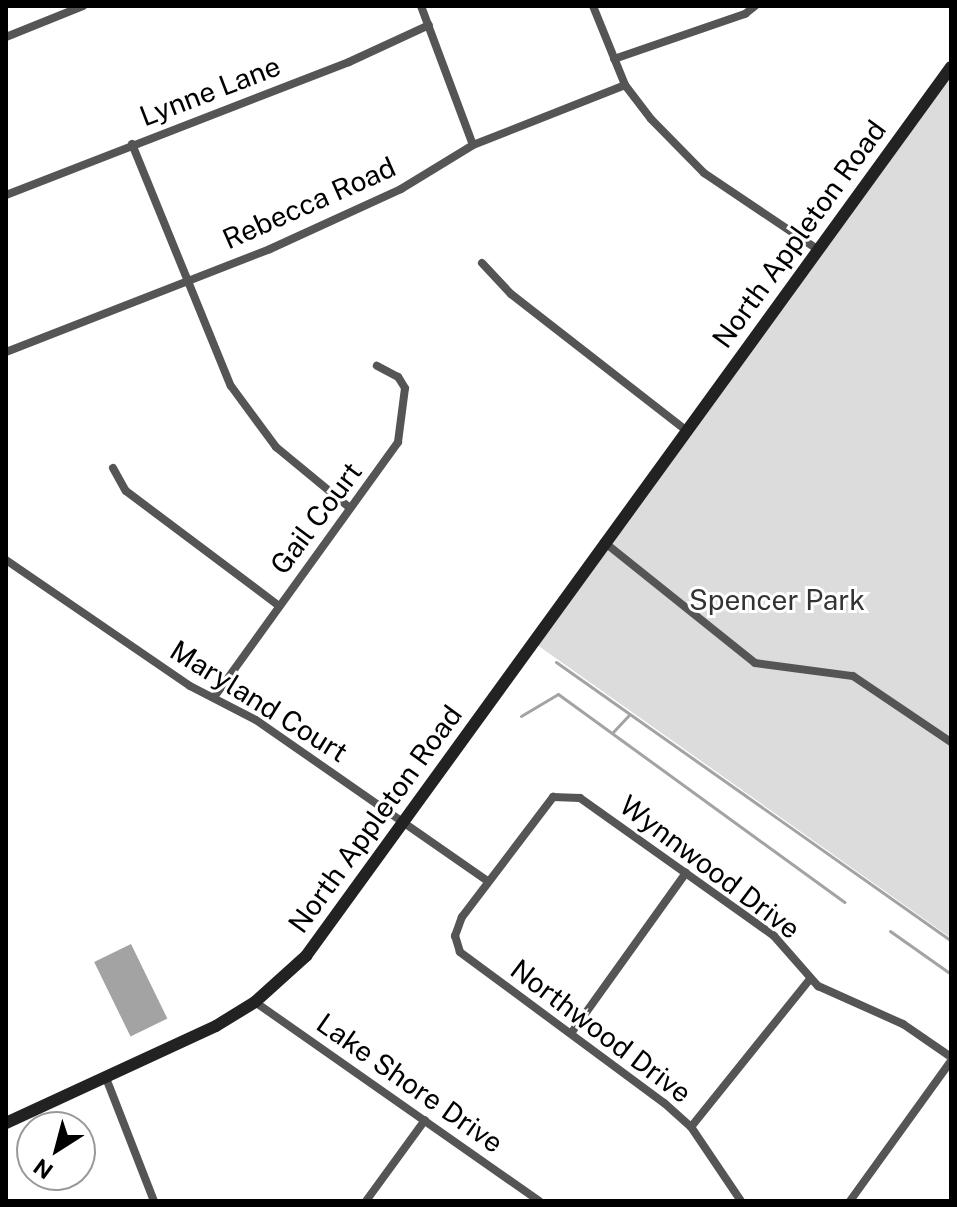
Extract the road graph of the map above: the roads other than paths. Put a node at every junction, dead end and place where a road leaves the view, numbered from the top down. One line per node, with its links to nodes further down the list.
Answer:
1 (83, 6): 6 (street)
2 (421, 6): 5 (street)
3 (593, 6): 7 (street)
4 (755, 6): 7 (street)
5 (429, 25): 10 (street, Lynne Lane); 11 (street)
6 (6, 37)
7 (614, 59): 9 (street)
8 (951, 67): 13 (main road, North Appleton Road)
9 (625, 85): 11 (street, Rebecca Road); 13 (street)
10 (132, 144): 12 (street, Lynne Lane); 15 (street)
11 (473, 145): 15 (street, Rebecca Road)
12 (6, 195)
13 (817, 249): 18 (main road, North Appleton Road)
14 (482, 263): 18 (street)
15 (185, 280): 16 (street, Rebecca Road); 20 (street)
16 (6, 352)
17 (377, 366): 20 (street, Gail Court)
18 (686, 430): 21 (main road, North Appleton Road)
19 (113, 468): 23 (street)
20 (350, 508): 23 (street, Gail Court)
21 (604, 542): 25 (street); 26 (main road, North Appleton Road)
22 (6, 560): 24 (street, Maryland Court)
23 (278, 605): 24 (street, Gail Court)
24 (215, 696): 26 (street, Maryland Court)
25 (951, 742)
26 (403, 821): 28 (street, Maryland Court); 30 (main road, North Appleton Road)
27 (686, 873): 28 (street, Wynnwood Drive); 29 (street, Wynnwood Drive); 31 (street)
28 (488, 881): 31 (street, Northwood Drive)
29 (810, 979): 32 (street, Wynnwood Drive); 36 (street)
30 (255, 1002): 33 (main road, North Appleton Road); 34 (street, Lake Shore Drive)
31 (572, 1032): 36 (street, Northwood Drive)
32 (951, 1059): 41 (street)
33 (106, 1078): 35 (main road, North Appleton Road); 37 (street)
34 (425, 1120): 38 (street); 39 (street, Lake Shore Drive)
35 (6, 1123)
36 (691, 1127): 40 (street, Northwood Drive)
37 (154, 1201)
38 (366, 1201)
39 (539, 1201)
40 (741, 1201)
41 (850, 1201)

